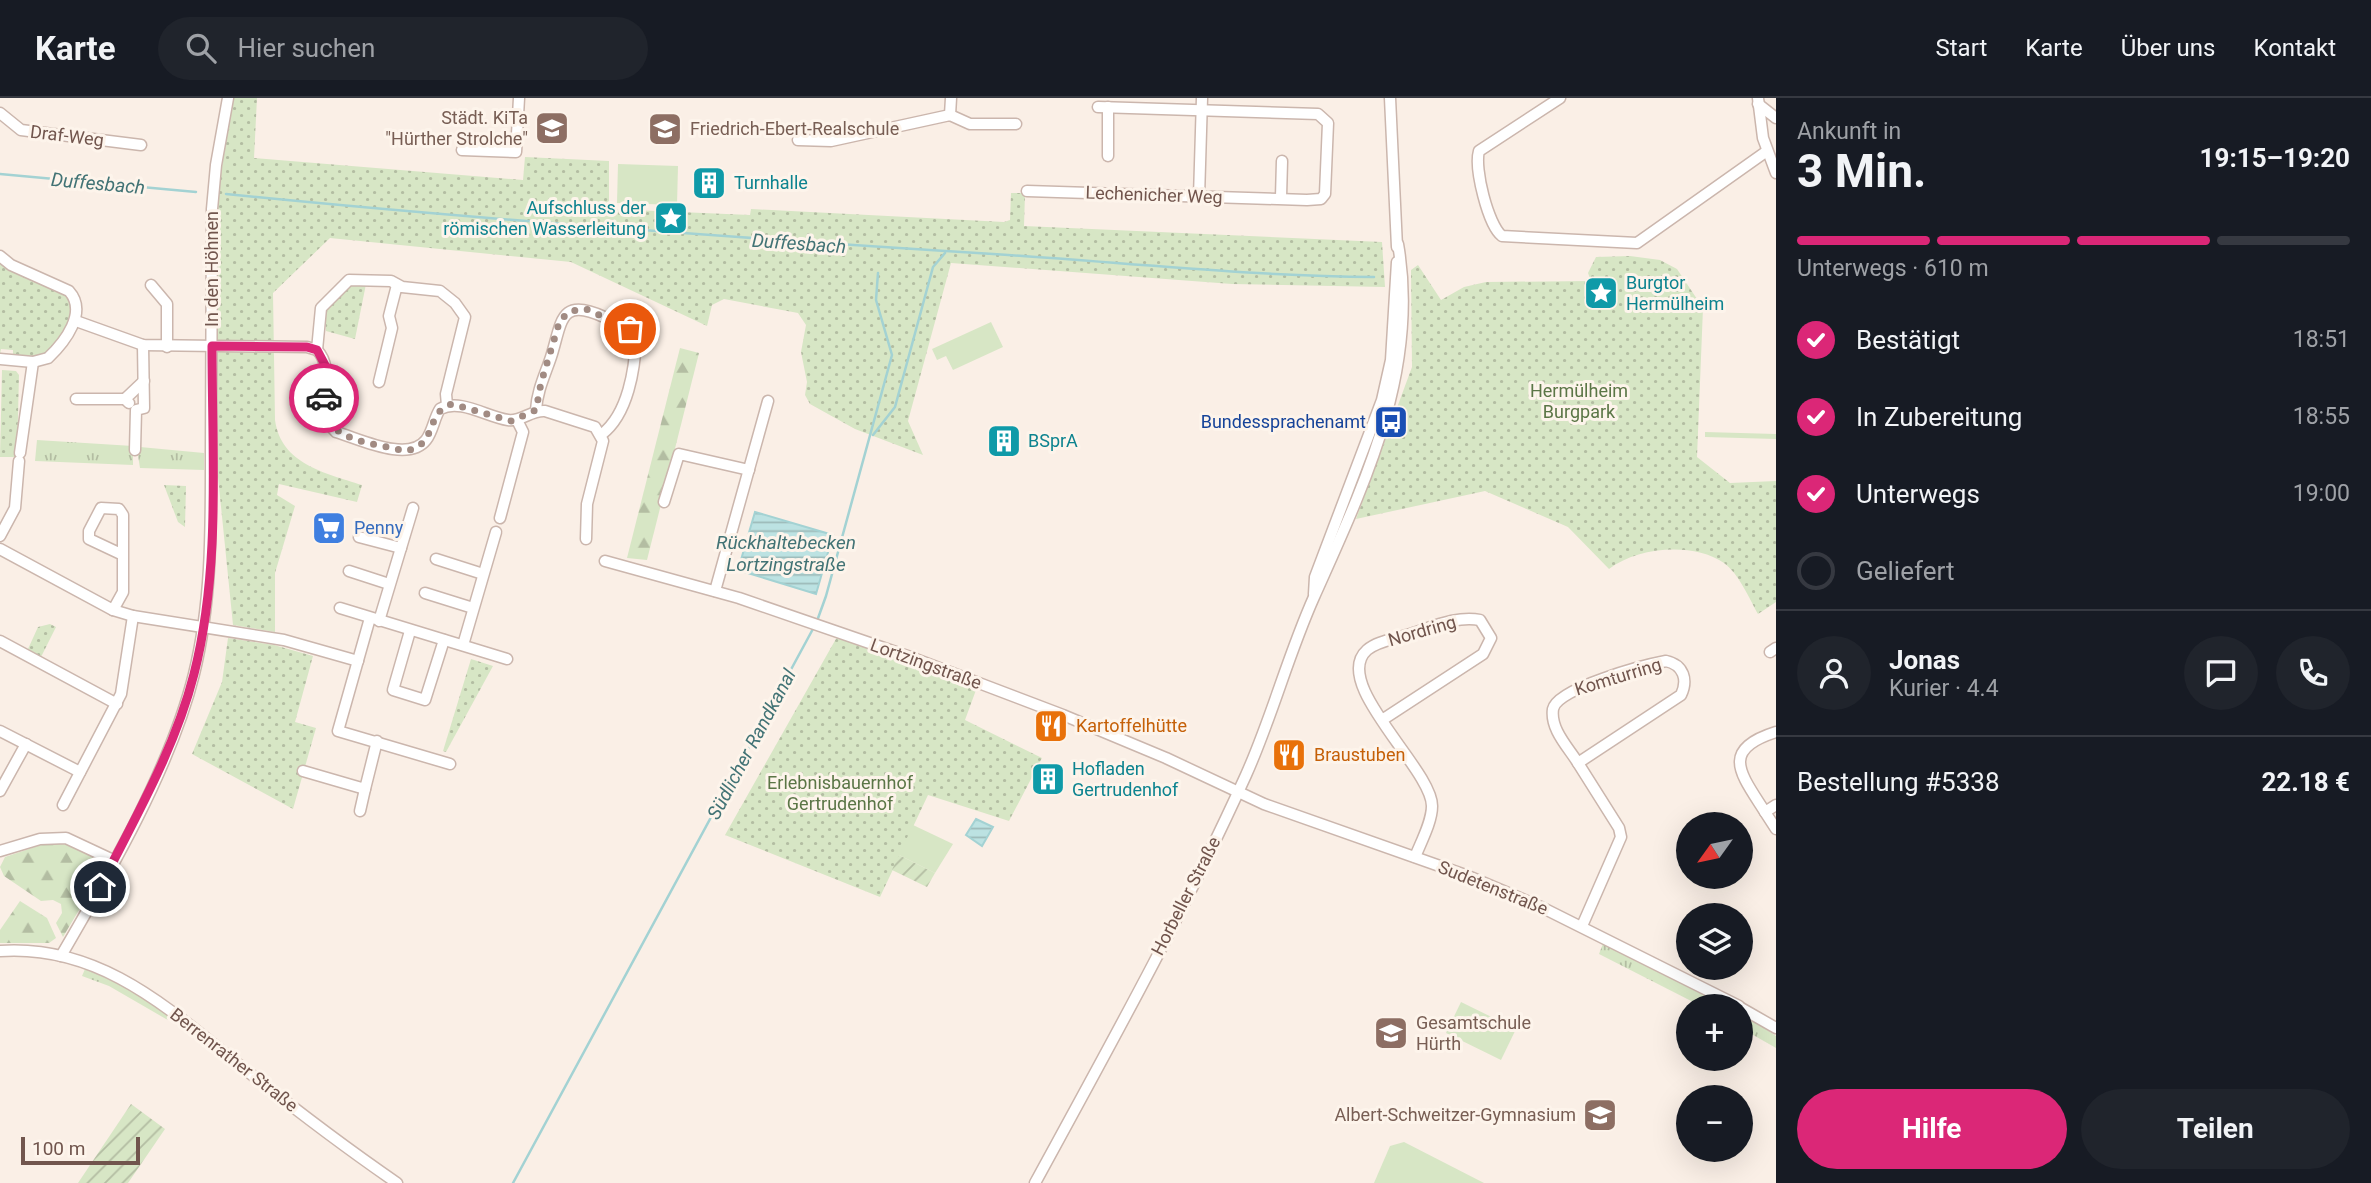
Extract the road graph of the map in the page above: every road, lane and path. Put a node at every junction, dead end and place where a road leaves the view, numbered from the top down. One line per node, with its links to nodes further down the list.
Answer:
1 (228, 98): 27 (street, In den Höhnen)
2 (519, 98): 14 (street)
3 (951, 98): 9 (street)
4 (1390, 98): 85 (street, Horbeller Straße)
5 (1560, 98): 15 (street)
6 (1758, 101): 10 (street); 15 (street)
7 (1202, 103): 16 (street); 20 (street); 21 (street, Lechenicher Weg)
8 (0, 113): 13 (street, Draf-Weg)
9 (950, 115): 11 (street); 12 (street)
10 (1776, 118)
11 (1016, 124)
12 (798, 140)
13 (141, 145)
14 (462, 150)
15 (1767, 151): 18 (street)
16 (1108, 156)
17 (1282, 161): 21 (street)
18 (1776, 173)
19 (1027, 191): 20 (street, Lechenicher Weg)
20 (1199, 197): 21 (street, Lechenicher Weg)
21 (1281, 197)
22 (0, 256): 25 (street)
23 (151, 285): 28 (street)
24 (397, 285): 29 (street); 33 (street); 37 (street)
25 (76, 321): 26 (street); 31 (street)
26 (143, 345): 28 (street); 32 (street)
27 (212, 346): 28 (street); 29 (street); 66 (street, In den Höhnen)
28 (167, 347)
29 (317, 350): 37 (street)
30 (0, 359): 31 (street)
31 (33, 362): 48 (street)
32 (144, 381): 35 (street); 38 (street)
33 (379, 382)
34 (76, 399): 35 (street)
35 (125, 399): 38 (street)
36 (768, 401): 43 (street)
37 (447, 405): 40 (street)
38 (136, 410): 42 (street)
39 (536, 410): 40 (street); 41 (street); 41 (street)
40 (517, 420): 46 (street)
41 (602, 434): 50 (street)
42 (135, 450)
43 (749, 470): 44 (street); 59 (street)
44 (664, 502)
45 (413, 508): 51 (street)
46 (500, 518)
47 (496, 532): 57 (street)
48 (0, 536)
49 (359, 537): 51 (street)
50 (586, 538)
51 (401, 548): 58 (street)
52 (0, 549): 63 (street)
53 (123, 555): 53 (street); 63 (street)
54 (436, 559): 57 (street)
55 (606, 561): 59 (street, Lortzingstraße)
56 (349, 572): 58 (street)
57 (483, 574): 62 (street)
58 (389, 584): 65 (street)
59 (715, 591): 85 (street, Lortzingstraße)
60 (425, 593): 62 (street)
61 (340, 608): 65 (street)
62 (474, 608): 70 (street)
63 (113, 610): 64 (street)
64 (133, 617): 66 (street); 73 (street)
65 (375, 619): 67 (street); 72 (street)
66 (204, 628): 72 (street); 93 (street, In den Höhnen)
67 (410, 631): 68 (street); 68 (street)
68 (444, 640): 70 (street)
69 (0, 641): 73 (street)
70 (463, 645): 71 (street)
71 (508, 659)
72 (358, 661): 77 (street)
73 (117, 704): 82 (street)
74 (1382, 720): 74 (street, Nordring); 92 (street, Nordring)
75 (0, 731): 78 (street)
76 (1776, 732): 89 (street)
77 (377, 741): 80 (street); 83 (street)
78 (26, 744): 82 (street); 84 (street)
79 (1578, 763): 79 (street, Komturring); 94 (street, Komturring)
80 (450, 764)
81 (303, 771): 83 (street)
82 (80, 772): 86 (street)
83 (365, 789): 88 (street)
84 (0, 791)
85 (1238, 791): 92 (street, Sudetenstraße); 101 (street, Horbeller Straße)
86 (63, 805)
87 (1776, 805): 89 (street)
88 (360, 811)
89 (1765, 812): 90 (street)
90 (1776, 829)
91 (0, 851): 93 (street)
92 (1415, 857): 94 (street, Sudetenstraße)
93 (113, 860): 96 (street, In den Höhnen)
94 (1582, 926): 97 (street, Sudetenstraße)
95 (0, 951): 96 (street, Berrenrather Straße)
96 (61, 956): 100 (street, Berrenrather Straße)
97 (1715, 994)
98 (1753, 1015): 99 (street, Sudetenstraße)
99 (1776, 1028)
100 (397, 1183)
101 (1035, 1183)

